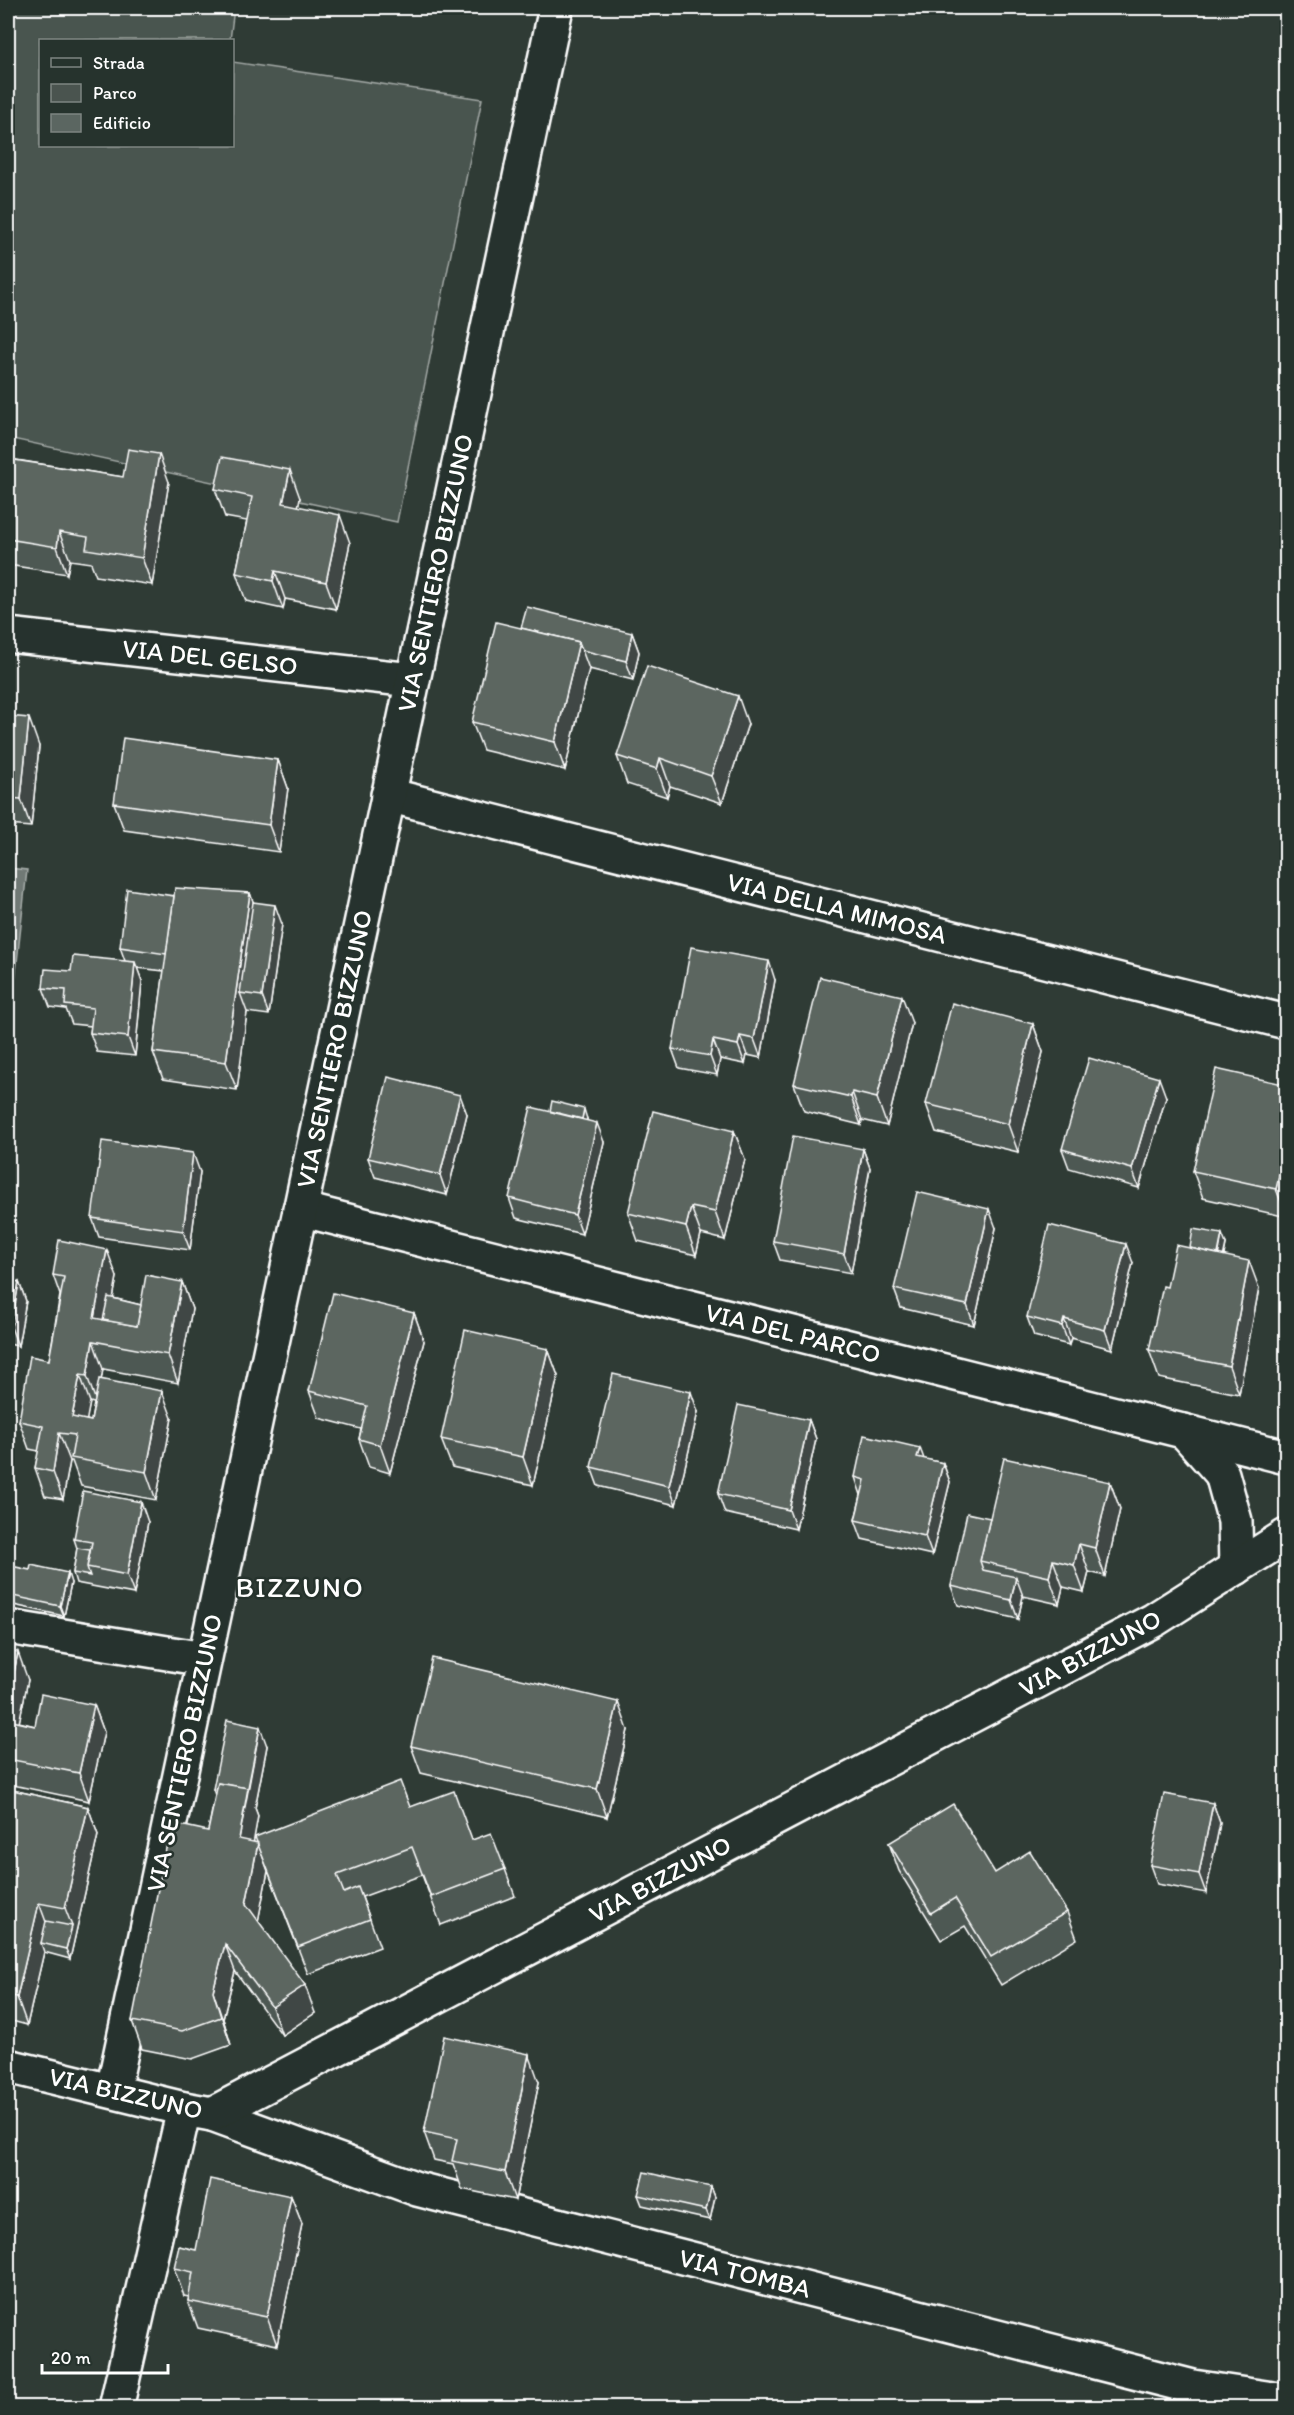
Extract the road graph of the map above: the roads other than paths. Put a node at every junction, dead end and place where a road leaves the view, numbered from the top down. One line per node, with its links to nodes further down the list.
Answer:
1 (556, 8): 3 (street, VIA SENTIERO BIZZUNO)
2 (8, 635): 3 (street, VIA DEL GELSO)
3 (412, 680): 4 (street, VIA SENTIERO BIZZUNO)
4 (388, 795): 5 (street, VIA DELLA MIMOSA); 6 (street, VIA SENTIERO BIZZUNO)
5 (1287, 1022)
6 (300, 1209): 7 (street, VIA DEL PARCO); 12 (street, VIA SENTIERO BIZZUNO)
7 (1184, 1431): 8 (street, VIA DEL PARCO); 10 (street)
8 (1287, 1457)
9 (1287, 1536): 10 (street, VIA BIZZUNO)
10 (1236, 1568): 15 (street, VIA BIZZUNO)
11 (8, 1628): 12 (street)
12 (204, 1659): 14 (street, VIA SENTIERO BIZZUNO)
13 (8, 2066): 14 (street, VIA BIZZUNO)
14 (113, 2090): 15 (street, VIA BIZZUNO)
15 (198, 2111): 16 (street, VIA TOMBA); 17 (street)
16 (1287, 2401)
17 (116, 2408)

